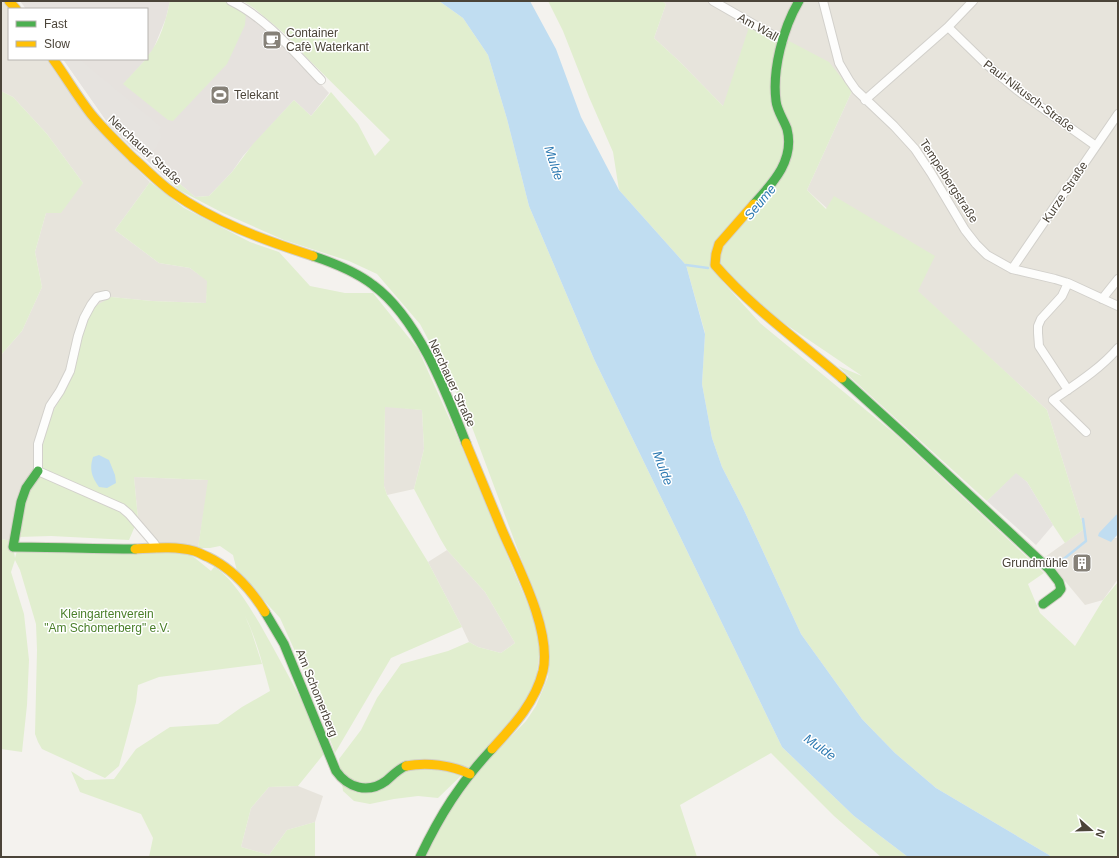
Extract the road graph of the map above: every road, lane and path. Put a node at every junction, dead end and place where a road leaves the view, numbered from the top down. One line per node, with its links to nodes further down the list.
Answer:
1 (231, 1): 9 (street)
2 (713, 1): 7 (street, Am Wall)
3 (799, 1): 7 (street)
4 (823, 1): 10 (street, Tempelbergstraße)
5 (973, 1): 6 (street)
6 (948, 27): 10 (street); 12 (street, Paul-Nikusch-Straße)
7 (783, 41): 24 (street)
8 (54, 60): 25 (street, Nerchauer Straße)
9 (321, 80)
10 (865, 100): 13 (street, Tempelbergstraße)
11 (1118, 114): 12 (street, Kurze Straße)
12 (1096, 146): 13 (street, Kurze Straße)
13 (1012, 269): 15 (street, Tempelbergstraße)
14 (1118, 279): 17 (street)
15 (1068, 283): 17 (street, Tempelbergstraße); 20 (street)
16 (106, 295): 22 (street)
17 (1102, 299): 18 (street, Tempelbergstraße)
18 (1118, 306)
19 (1118, 348): 20 (street)
20 (1068, 390): 21 (street)
21 (1086, 432)
22 (38, 471): 23 (street); 23 (street, Am Schomerberg)
23 (156, 548): 25 (street, Am Schomerberg)
24 (1043, 604)
25 (470, 774): 26 (street, Nerchauer Straße)
26 (420, 857)

